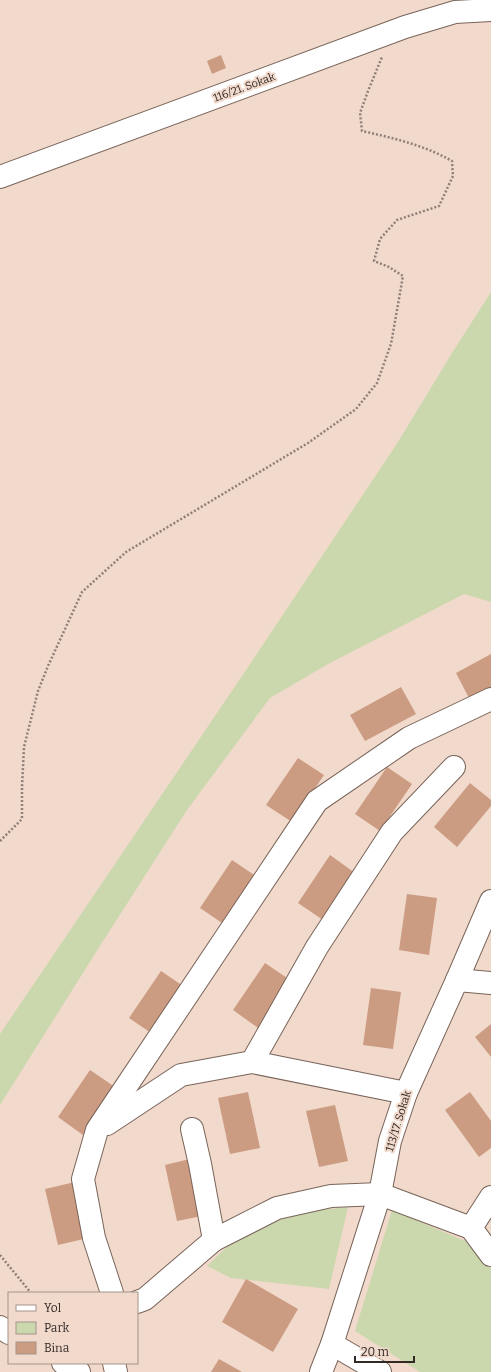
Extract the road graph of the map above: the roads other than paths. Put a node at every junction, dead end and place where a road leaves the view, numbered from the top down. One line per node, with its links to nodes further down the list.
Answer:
1 (491, 10): 2 (street, 116/21. Sokak)
2 (0, 177)
3 (491, 699): 11 (street)
4 (454, 767): 8 (street)
5 (491, 901): 6 (street, 113/17. Sokak)
6 (457, 980): 7 (street); 9 (street, 113/17. Sokak)
7 (491, 983)
8 (252, 1062): 9 (street); 11 (street)
9 (406, 1093): 12 (street, 113/17. Sokak)
10 (192, 1129): 15 (street)
11 (97, 1130): 17 (street)
12 (380, 1194): 14 (street); 15 (street); 19 (street, 113/17. Sokak)
13 (491, 1197): 14 (street)
14 (471, 1228): 16 (street)
15 (214, 1240): 18 (street)
16 (491, 1255)
17 (112, 1292)
18 (138, 1302)
19 (332, 1344): 22 (street, 113/17. Sokak); 23 (street)
20 (65, 1364): 21 (street)
21 (79, 1372)
22 (321, 1372)
23 (380, 1372)

